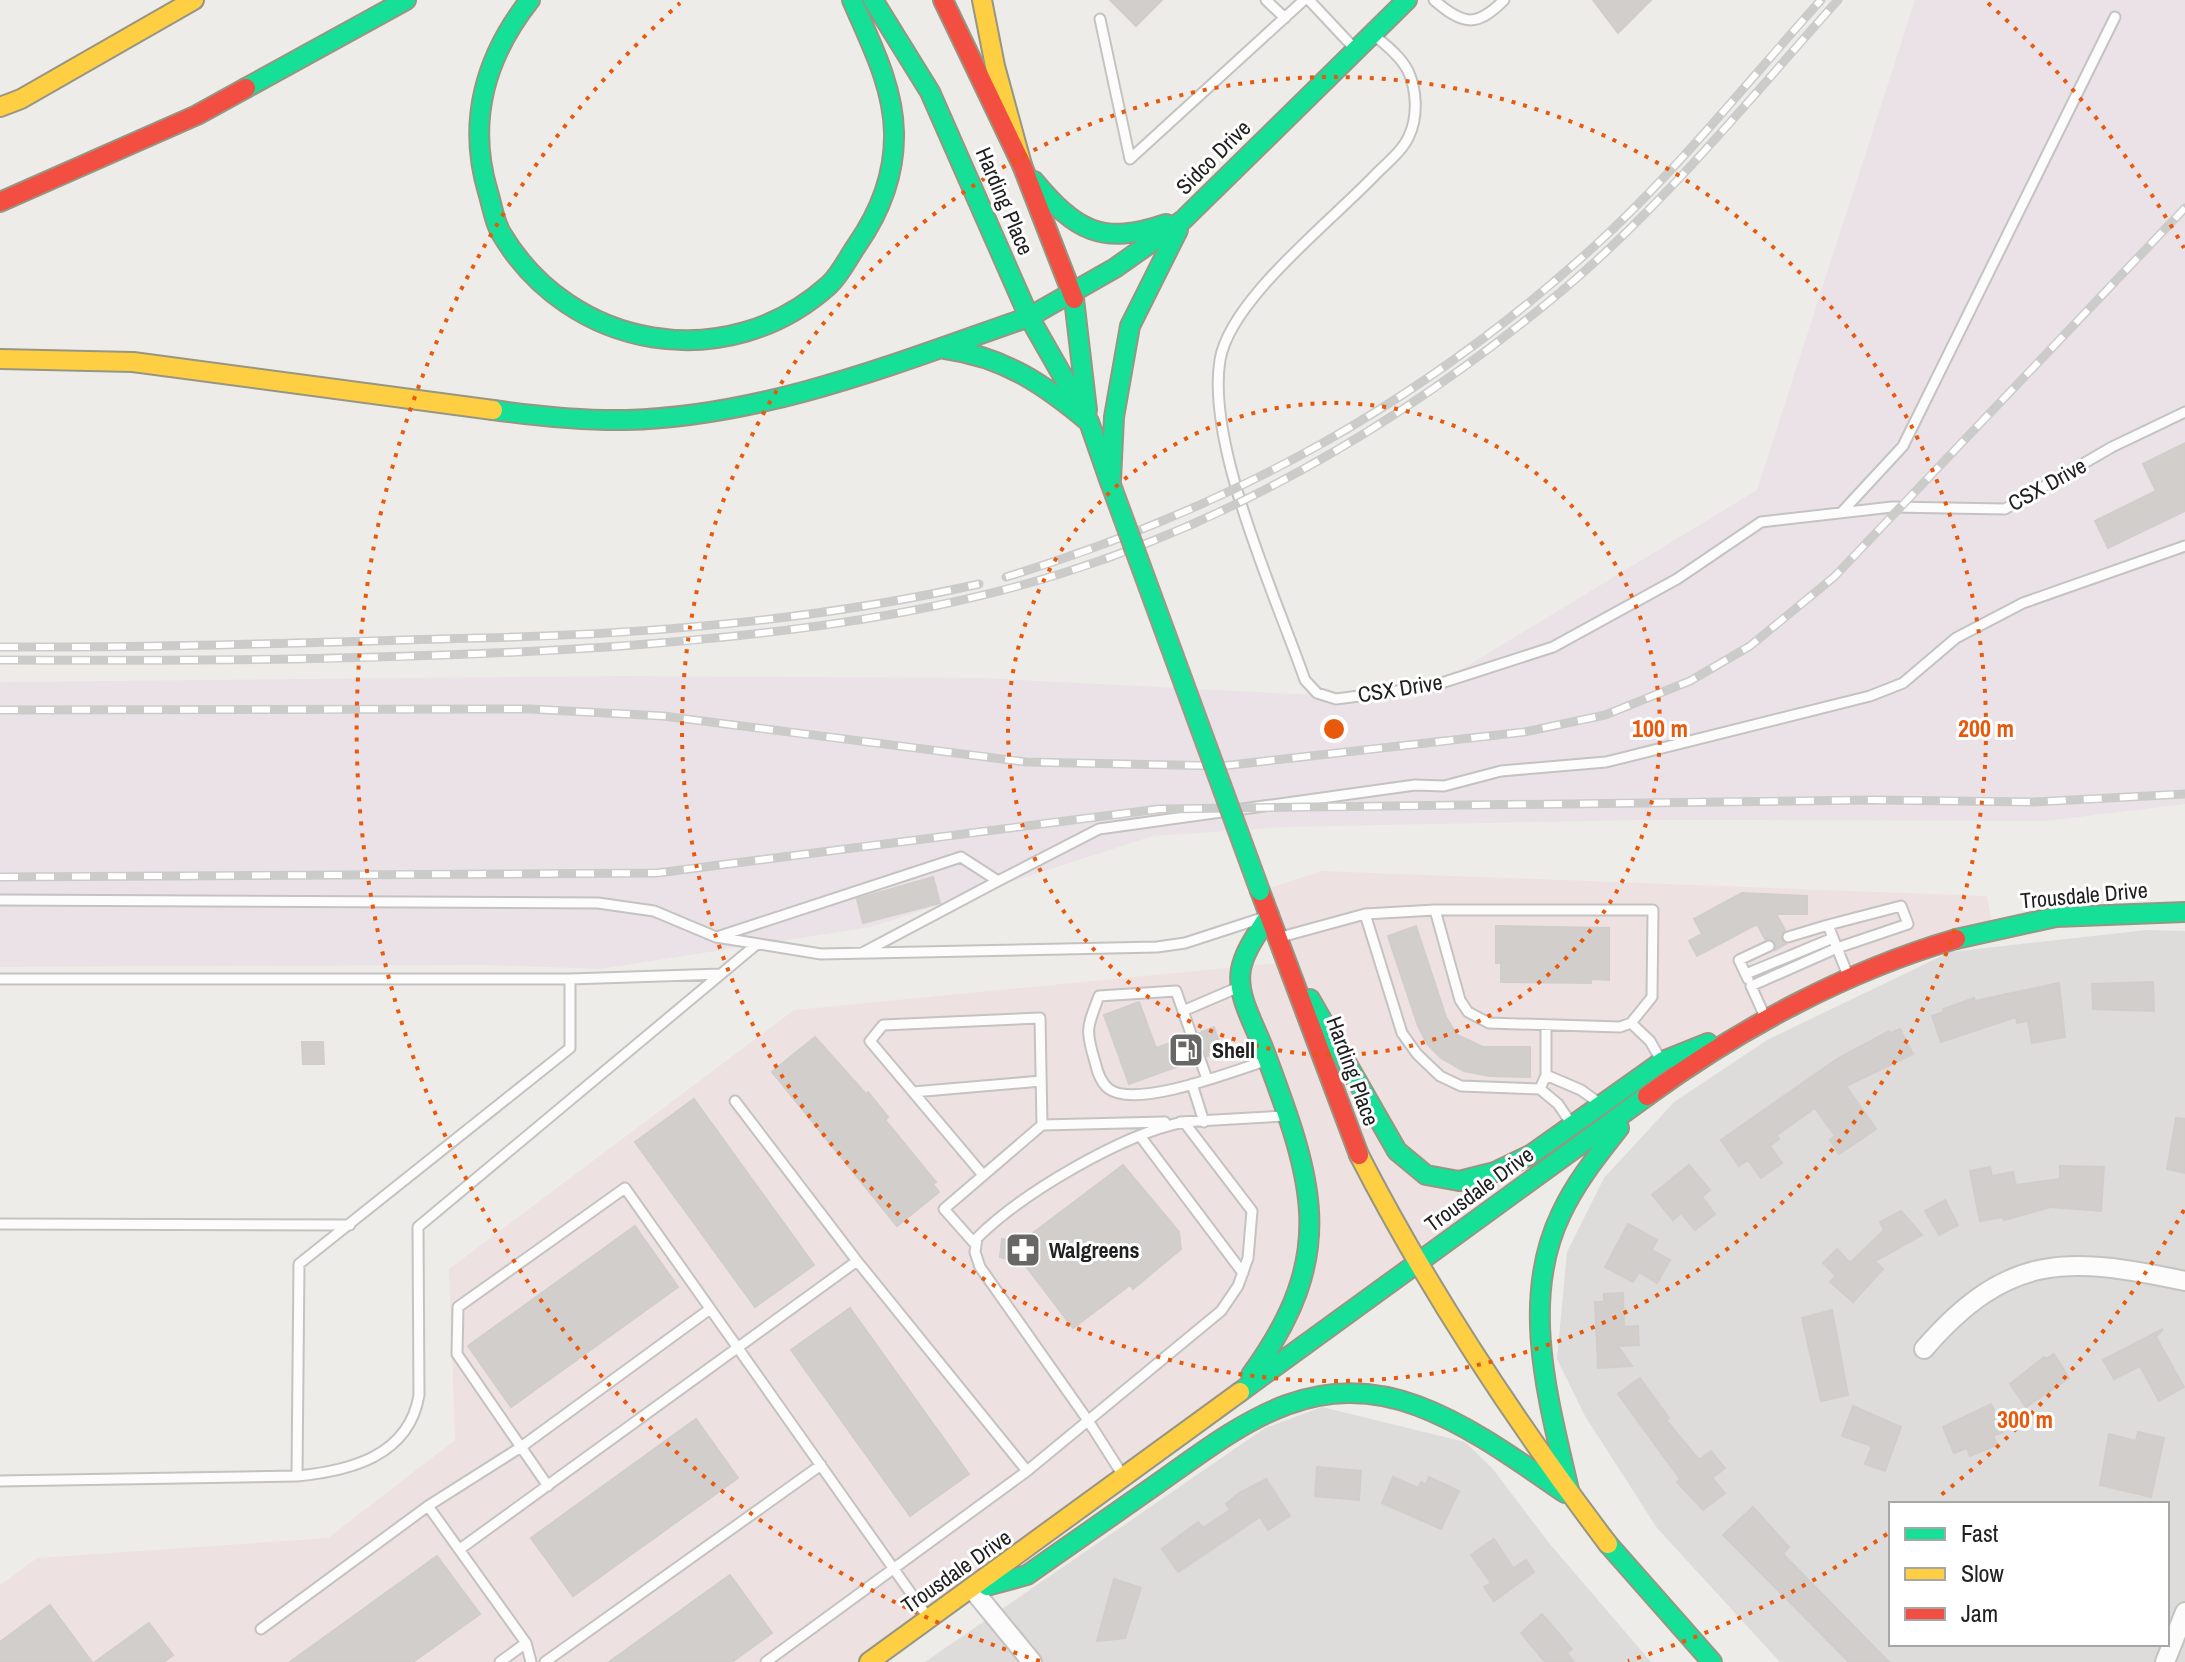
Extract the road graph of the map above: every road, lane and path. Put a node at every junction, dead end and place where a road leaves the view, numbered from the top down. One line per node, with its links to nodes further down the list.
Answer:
1 (194, 0): 18 (main road)
2 (406, 0): 20 (main road)
3 (530, 0): 4 (main road)
4 (852, 0)
5 (873, 0): 23 (main road, Harding Place)
6 (943, 0): 19 (main road, Harding Place)
7 (982, 0): 19 (main road)
8 (1266, 0): 14 (lane)
9 (1306, 0): 14 (lane); 17 (lane)
10 (1407, 0): 16 (main road, Sidco Drive)
11 (1434, 0): 12 (lane)
12 (1504, 0)
13 (2115, 17): 29 (lane)
14 (1285, 18): 15 (lane)
15 (1100, 19)
16 (1373, 33): 17 (main road, Sidco Drive); 29 (lane, CSX Drive)
17 (1356, 50): 21 (main road, Sidco Drive)
18 (0, 107)
19 (1022, 165): 21 (main road); 22 (main road, Harding Place)
20 (0, 202)
21 (1188, 216): 22 (main road, Sidco Drive); 28 (main road)
22 (1073, 292): 23 (main road, Sidco Drive); 27 (main road, Harding Place)
23 (1029, 317): 24 (main road, Sidco Drive); 27 (main road, Harding Place)
24 (937, 349): 25 (main road, Sidco Drive); 27 (main road)
25 (0, 359)
26 (2185, 412): 29 (lane, CSX Drive)
27 (1089, 422): 28 (main road, Harding Place)
28 (1110, 482): 36 (main road, Harding Place, bridge)
29 (1841, 513)
30 (2185, 546): 31 (lane)
31 (998, 881): 38 (lane); 44 (lane)
32 (0, 900): 38 (lane)
33 (1435, 910): 35 (lane); 54 (lane); 55 (lane)
34 (2185, 912): 47 (main road, Trousdale Drive)
35 (1365, 914): 42 (lane); 64 (lane)
36 (1269, 915): 42 (main road, Harding Place); 44 (lane); 50 (main road)
37 (1828, 925): 39 (lane); 40 (lane); 40 (lane)
38 (716, 937): 41 (lane)
39 (1788, 937)
40 (1835, 943): 46 (lane); 47 (lane); 51 (lane)
41 (757, 944): 44 (lane); 45 (lane)
42 (1281, 945): 73 (main road); 81 (main road, Harding Place)
43 (1769, 946): 46 (lane)
44 (862, 953)
45 (721, 974): 49 (lane); 92 (lane)
46 (1746, 974): 51 (lane)
47 (1849, 978): 53 (main road, Trousdale Drive)
48 (0, 979): 49 (lane)
49 (570, 979): 78 (lane)
50 (1240, 986): 52 (lane); 58 (main road)
51 (1751, 986): 53 (lane)
52 (1183, 1011): 61 (lane); 63 (lane)
53 (1766, 1019): 56 (main road, Trousdale Drive)
54 (1631, 1023): 55 (lane); 57 (lane)
55 (1546, 1025): 59 (lane)
56 (1745, 1030): 57 (main road); 60 (main road, Trousdale Drive)
57 (1666, 1059): 60 (lane); 68 (main road)
58 (1268, 1060): 61 (lane); 69 (main road)
59 (1546, 1075): 64 (lane); 68 (lane)
60 (1674, 1077): 66 (main road, Trousdale Drive)
61 (1207, 1079): 63 (lane)
62 (1041, 1081): 65 (lane); 65 (lane); 72 (lane)
63 (1192, 1084): 71 (lane)
64 (1540, 1089): 73 (lane)
65 (913, 1092): 76 (lane)
66 (1646, 1096): 75 (main road, Trousdale Drive); 96 (main road)
67 (735, 1101): 80 (lane)
68 (1602, 1105): 73 (main road)
69 (1288, 1116): 71 (lane); 87 (main road)
70 (1184, 1122): 71 (lane); 72 (lane); 74 (lane); 82 (lane)
71 (1204, 1122)
72 (1042, 1125): 76 (lane)
73 (1573, 1126): 75 (lane)
74 (1140, 1136): 79 (lane); 82 (lane)
75 (1585, 1141): 81 (main road, Trousdale Drive)
76 (983, 1175): 79 (lane)
77 (0, 1224): 78 (lane)
78 (350, 1225): 92 (lane)
79 (975, 1244): 88 (lane)
80 (857, 1261): 86 (lane); 91 (lane)
81 (1417, 1262): 87 (main road, Trousdale Drive); 96 (main road, Harding Place)
82 (1243, 1273): 88 (lane)
83 (2185, 1281): 85 (street)
84 (710, 1309): 86 (lane); 89 (lane); 89 (lane)
85 (1924, 1349)
86 (739, 1350): 90 (lane); 95 (lane)
87 (1223, 1407): 93 (main road, Trousdale Drive)
88 (1087, 1419): 91 (lane); 93 (lane)
89 (521, 1447): 95 (lane); 97 (lane)
90 (821, 1465): 99 (lane); 107 (lane)
91 (1027, 1471): 99 (lane)
92 (297, 1476): 94 (lane)
93 (1125, 1479): 100 (main road, Trousdale Drive)
94 (0, 1481)
95 (548, 1486): 98 (lane)
96 (1571, 1496): 100 (main road); 111 (main road, Harding Place)
97 (428, 1506): 98 (lane); 103 (lane)
98 (460, 1549): 104 (lane)
99 (894, 1569): 102 (lane); 108 (lane)
100 (973, 1590): 102 (main road, Trousdale Drive); 110 (street)
101 (2185, 1612): 112 (street)
102 (929, 1619): 109 (main road, Trousdale Drive)
103 (261, 1629)
104 (526, 1643): 105 (lane); 106 (lane)
105 (500, 1662)
106 (531, 1662)
107 (545, 1662)
108 (766, 1662)
109 (869, 1662)
110 (1032, 1662)
111 (1712, 1662)
112 (2165, 1662)

